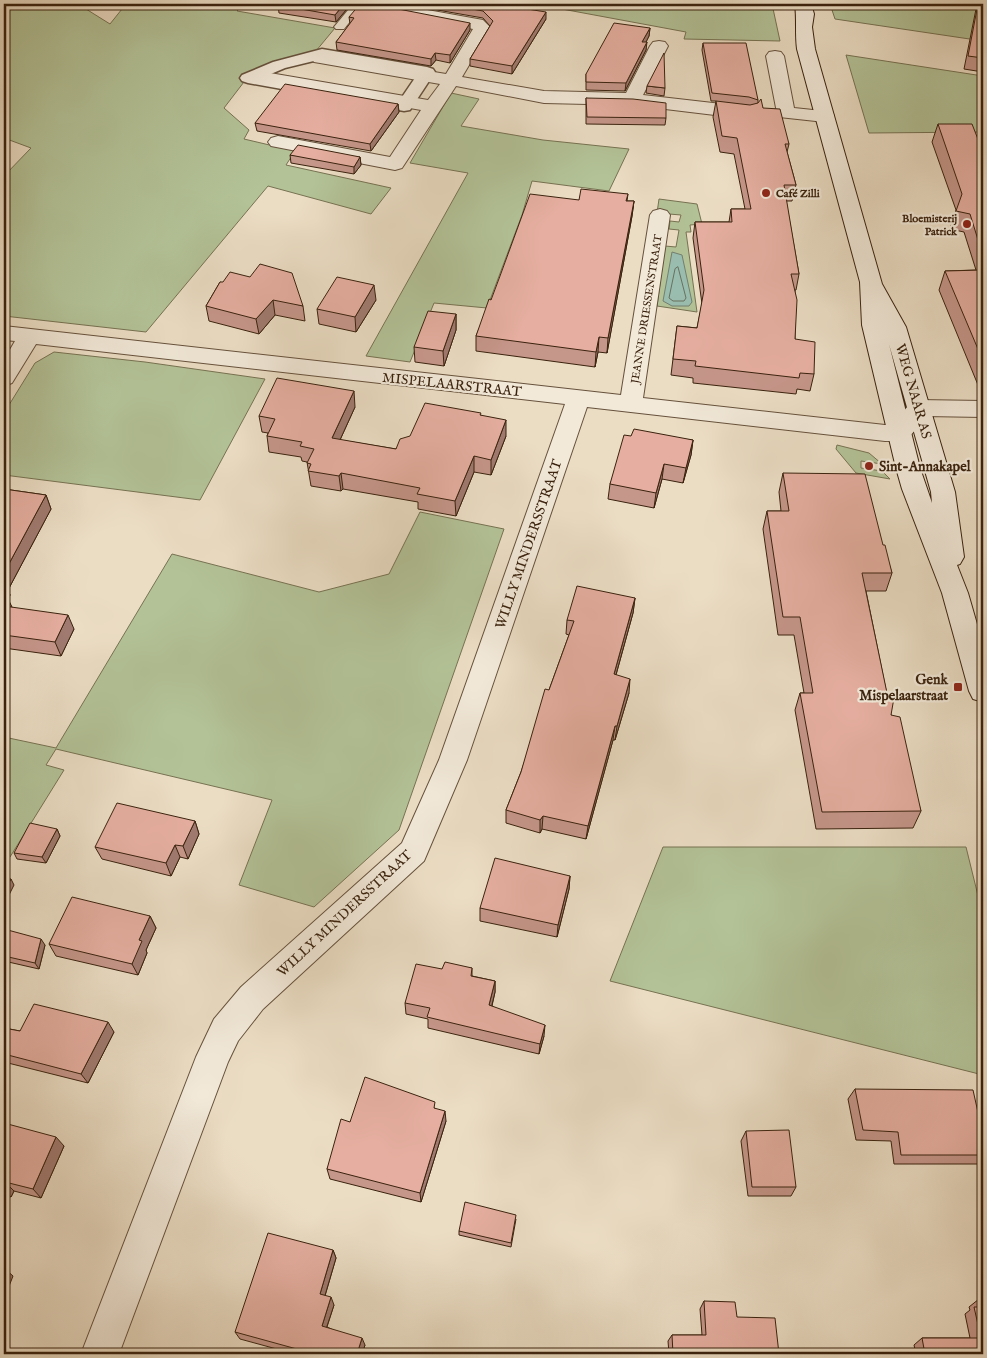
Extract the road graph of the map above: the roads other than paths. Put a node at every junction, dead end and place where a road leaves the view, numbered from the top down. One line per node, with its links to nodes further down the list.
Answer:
1 (359, 4): 4 (lane)
2 (377, 4): 10 (street)
3 (803, 4): 15 (street, WEG NAAR AS)
4 (340, 27)
5 (659, 46): 11 (street)
6 (775, 56): 15 (street)
7 (320, 58): 8 (street)
8 (424, 76): 10 (street); 12 (street); 12 (street)
9 (264, 77): 12 (street)
10 (451, 80): 11 (street); 13 (street)
11 (632, 100): 14 (street)
12 (407, 102): 13 (street)
13 (434, 106): 16 (street)
14 (748, 113)
15 (825, 116): 18 (street, WEG NAAR AS)
16 (278, 142)
17 (660, 215): 23 (street, JEANNE DRIESSENSTRAAT)
18 (871, 282): 24 (street, WEG NAAR AS); 26 (street, WEG NAAR AS)
19 (4, 333): 20 (street, MISPELAARSTRAAT)
20 (29, 336): 21 (street); 22 (street, MISPELAARSTRAAT)
21 (4, 378)
22 (579, 398): 23 (street, MISPELAARSTRAAT); 29 (street, WILLY MINDERSSTRAAT)
23 (631, 403): 26 (street, MISPELAARSTRAAT)
24 (919, 408): 25 (street); 26 (street); 27 (street, WEG NAAR AS)
25 (983, 409)
26 (900, 433): 27 (street, WEG NAAR AS)
27 (955, 593): 28 (street, WEG NAAR AS)
28 (983, 691)
29 (100, 1354)

